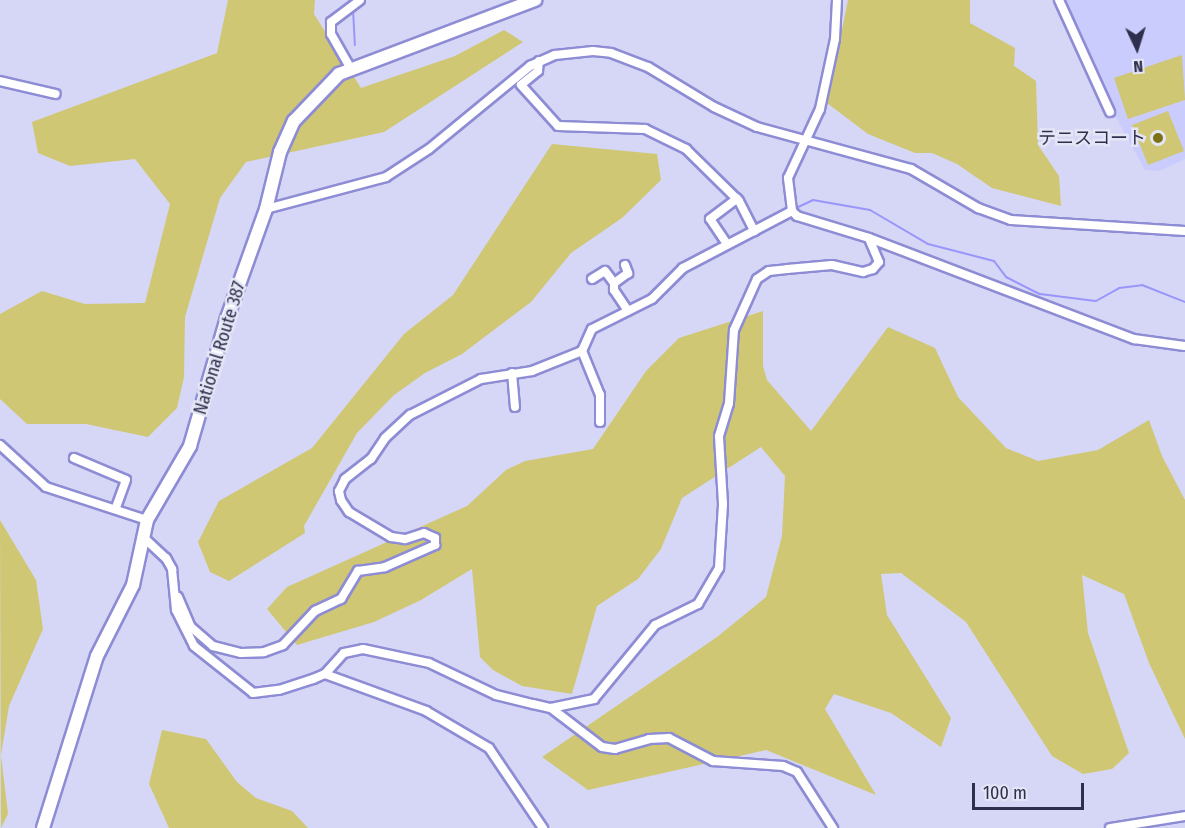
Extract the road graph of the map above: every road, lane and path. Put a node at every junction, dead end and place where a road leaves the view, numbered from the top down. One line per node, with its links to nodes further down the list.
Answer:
1 (360, 0): 6 (street)
2 (535, 0): 6 (highway, National Route 387)
3 (837, 0): 10 (street)
4 (1059, 0): 9 (street)
5 (539, 61): 10 (street); 11 (street); 12 (street)
6 (351, 69): 12 (highway, National Route 387)
7 (0, 81): 8 (street)
8 (57, 94)
9 (1110, 112)
10 (807, 140): 13 (street); 15 (street)
11 (737, 199): 14 (street); 17 (street)
12 (266, 209): 30 (highway, National Route 387)
13 (792, 211): 14 (street); 16 (street)
14 (754, 231): 17 (street)
15 (1185, 231)
16 (869, 238): 22 (street); 34 (street)
17 (727, 244): 21 (street)
18 (625, 265): 20 (street)
19 (592, 279): 20 (street)
20 (614, 283): 21 (street)
21 (628, 311): 23 (street)
22 (1185, 346)
23 (582, 351): 24 (street); 26 (street)
24 (512, 373): 25 (street); 32 (street)
25 (515, 407)
26 (600, 422)
27 (0, 445): 29 (street)
28 (74, 458): 29 (street)
29 (116, 508): 30 (street)
30 (147, 520): 31 (highway, National Route 387)
31 (142, 536): 32 (street); 36 (highway, National Route 387)
32 (175, 596): 33 (street)
33 (325, 674): 34 (street); 37 (street)
34 (551, 708): 38 (street)
35 (1185, 816): 39 (street)
36 (43, 828)
37 (543, 828)
38 (834, 828)
39 (1110, 828)

